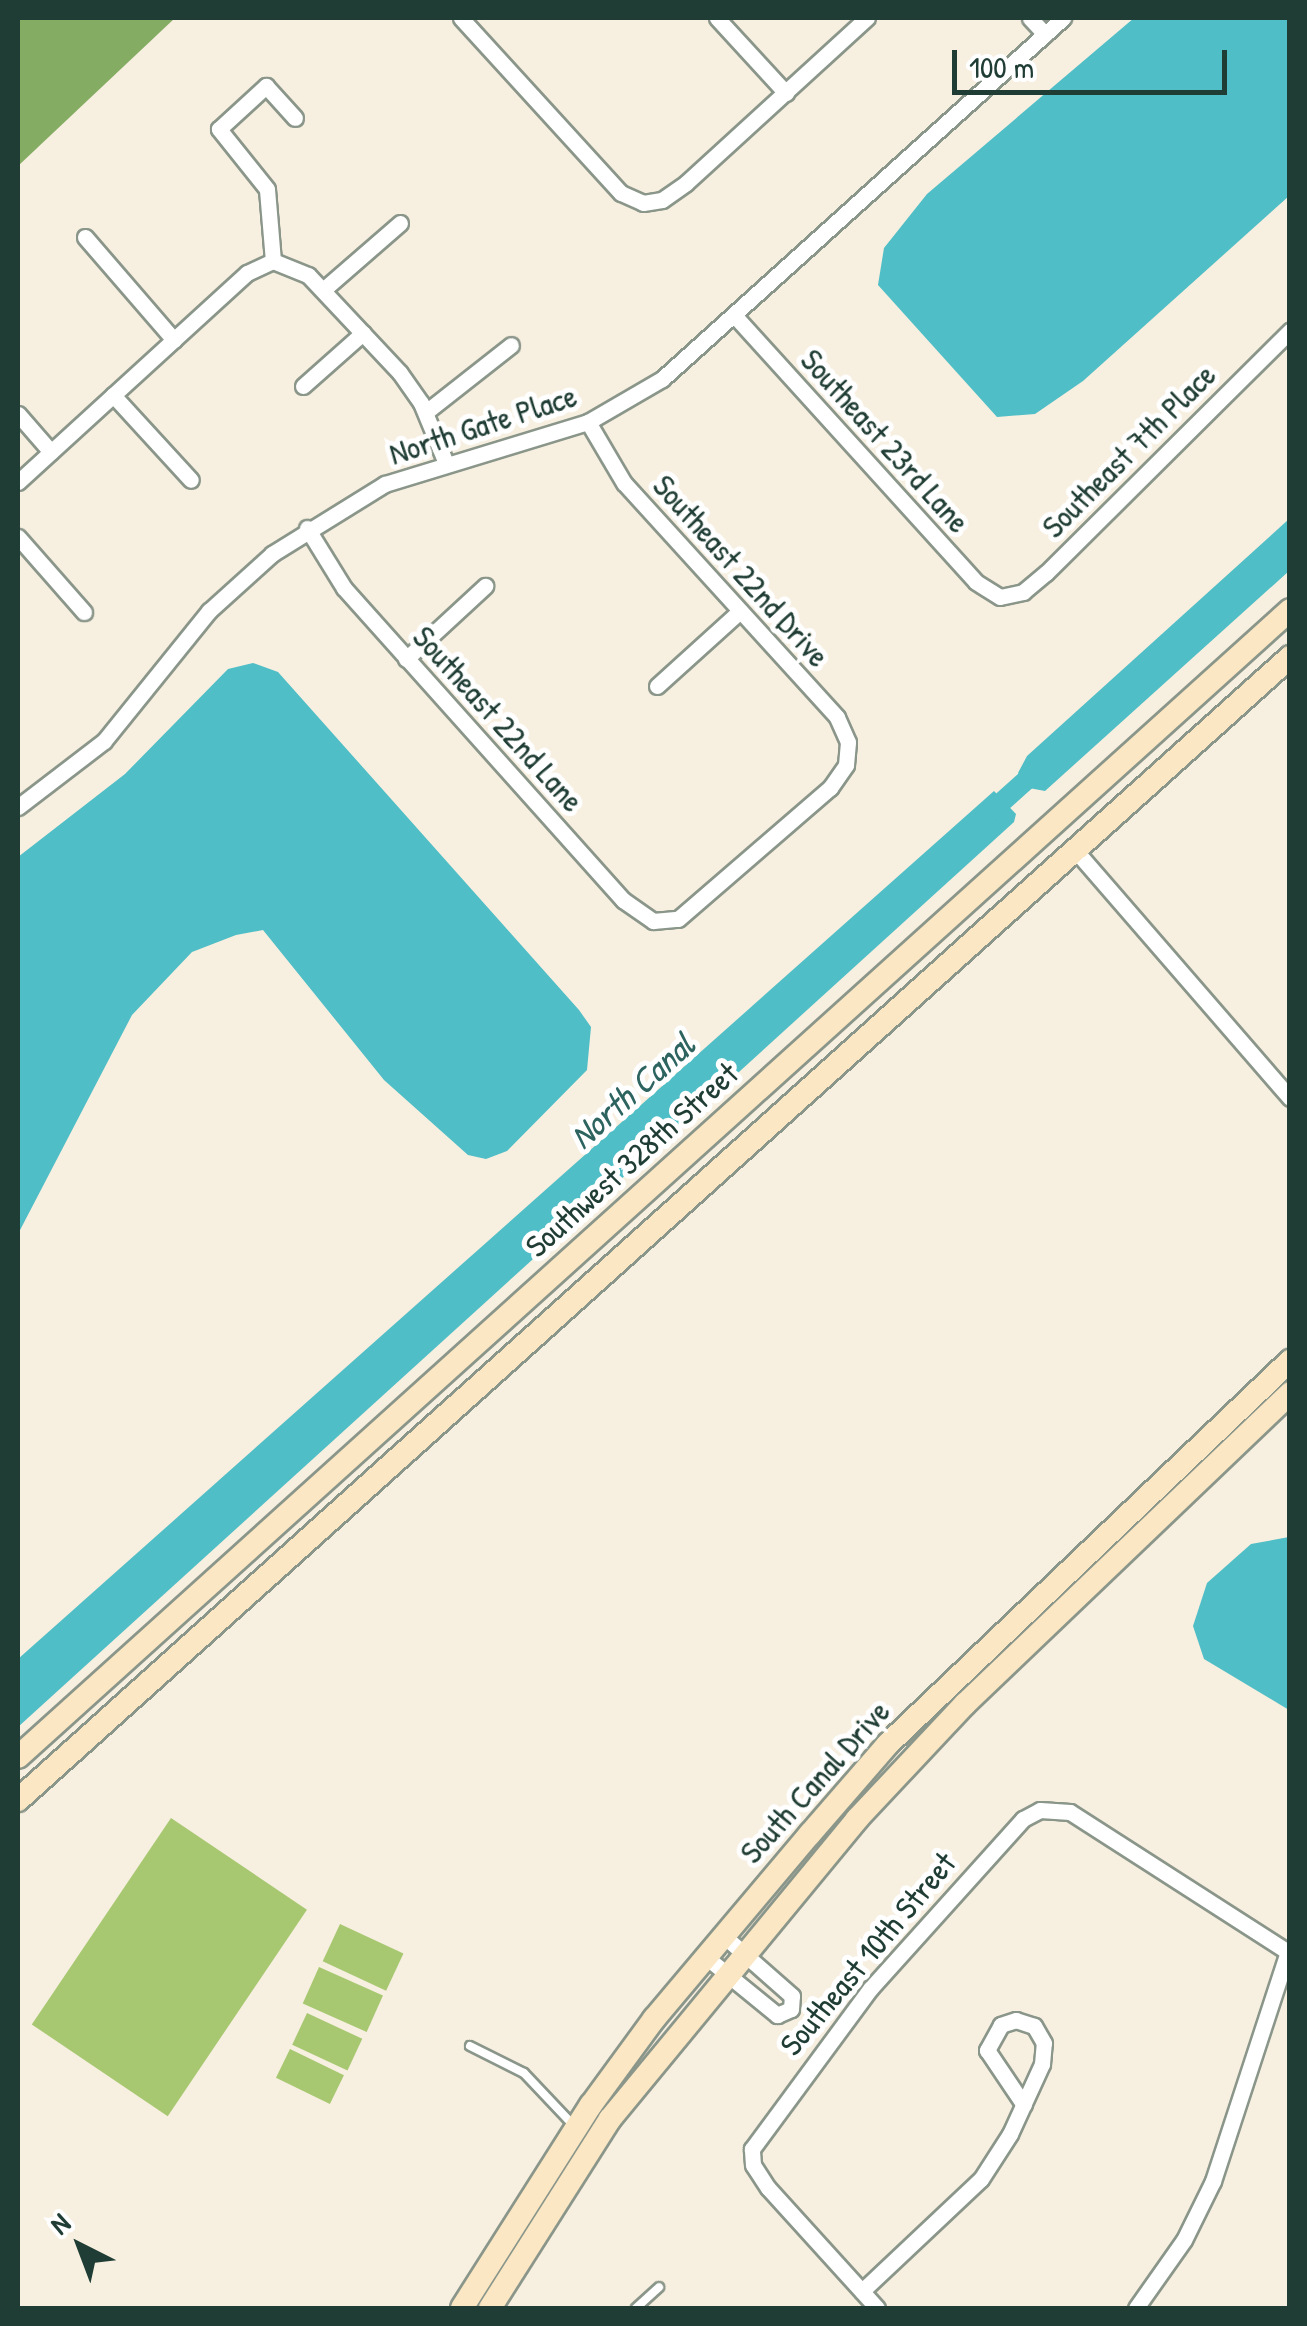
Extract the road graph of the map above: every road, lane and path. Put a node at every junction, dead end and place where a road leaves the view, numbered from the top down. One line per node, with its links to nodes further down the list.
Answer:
1 (461, 18): 7 (street)
2 (717, 18): 7 (street)
3 (867, 18): 7 (street)
4 (1030, 18): 6 (street)
5 (1063, 18): 6 (street, North Gate Place)
6 (1045, 34): 13 (street, North Gate Place)
7 (786, 93)
8 (295, 118): 11 (street)
9 (400, 222): 12 (street)
10 (85, 237): 16 (street)
11 (273, 260): 12 (street); 16 (street)
12 (324, 290): 15 (street)
13 (734, 315): 22 (street, North Gate Place); 30 (street, Southeast 23rd Lane)
14 (1290, 331): 30 (street, Southeast 7th Place)
15 (362, 332): 18 (street); 20 (street)
16 (174, 340): 19 (street)
17 (511, 345): 20 (street)
18 (303, 386)
19 (112, 395): 23 (street); 25 (street)
20 (426, 412): 24 (street)
21 (18, 414): 23 (street)
22 (588, 422): 24 (street, North Gate Place); 32 (street, Southeast 22nd Drive)
23 (51, 452): 26 (street)
24 (444, 461): 27 (street, North Gate Place)
25 (191, 480)
26 (18, 482)
27 (307, 528): 35 (street, Southeast 22nd Lane); 37 (street, North Gate Place)
28 (18, 537): 33 (street)
29 (485, 586): 35 (street)
30 (1000, 597)
31 (1290, 610): 43 (street, Southwest 328th Street)
32 (740, 611): 36 (street); 39 (street, Southeast 22nd Drive)
33 (84, 612)
34 (1290, 656): 38 (street, Southwest 328th Street)
35 (406, 659): 39 (street, Southeast 22nd Lane)
36 (656, 686)
37 (18, 807)
38 (1076, 850): 40 (street); 44 (street, Southwest 328th Street)
39 (668, 922)
40 (1290, 1098)
41 (1290, 1361): 45 (street, South Canal Drive)
42 (1290, 1394): 46 (street, South Canal Drive)
43 (18, 1758)
44 (18, 1800)
45 (724, 1936): 46 (street); 48 (street, South Canal Drive)
46 (745, 1953): 49 (street, South Canal Drive); 49 (street)
47 (1289, 1953): 54 (street, Southeast 10th Street); 59 (street)
48 (706, 1957): 49 (street); 52 (street, South Canal Drive)
49 (728, 1975): 56 (street, South Canal Drive)
50 (470, 2046): 52 (lane)
51 (1024, 2105): 51 (street); 54 (street)
52 (575, 2127): 55 (street, South Canal Drive)
53 (659, 2286): 57 (lane)
54 (862, 2292): 58 (street)
55 (462, 2308)
56 (490, 2308)
57 (636, 2308)
58 (878, 2308)
59 (1136, 2308)

